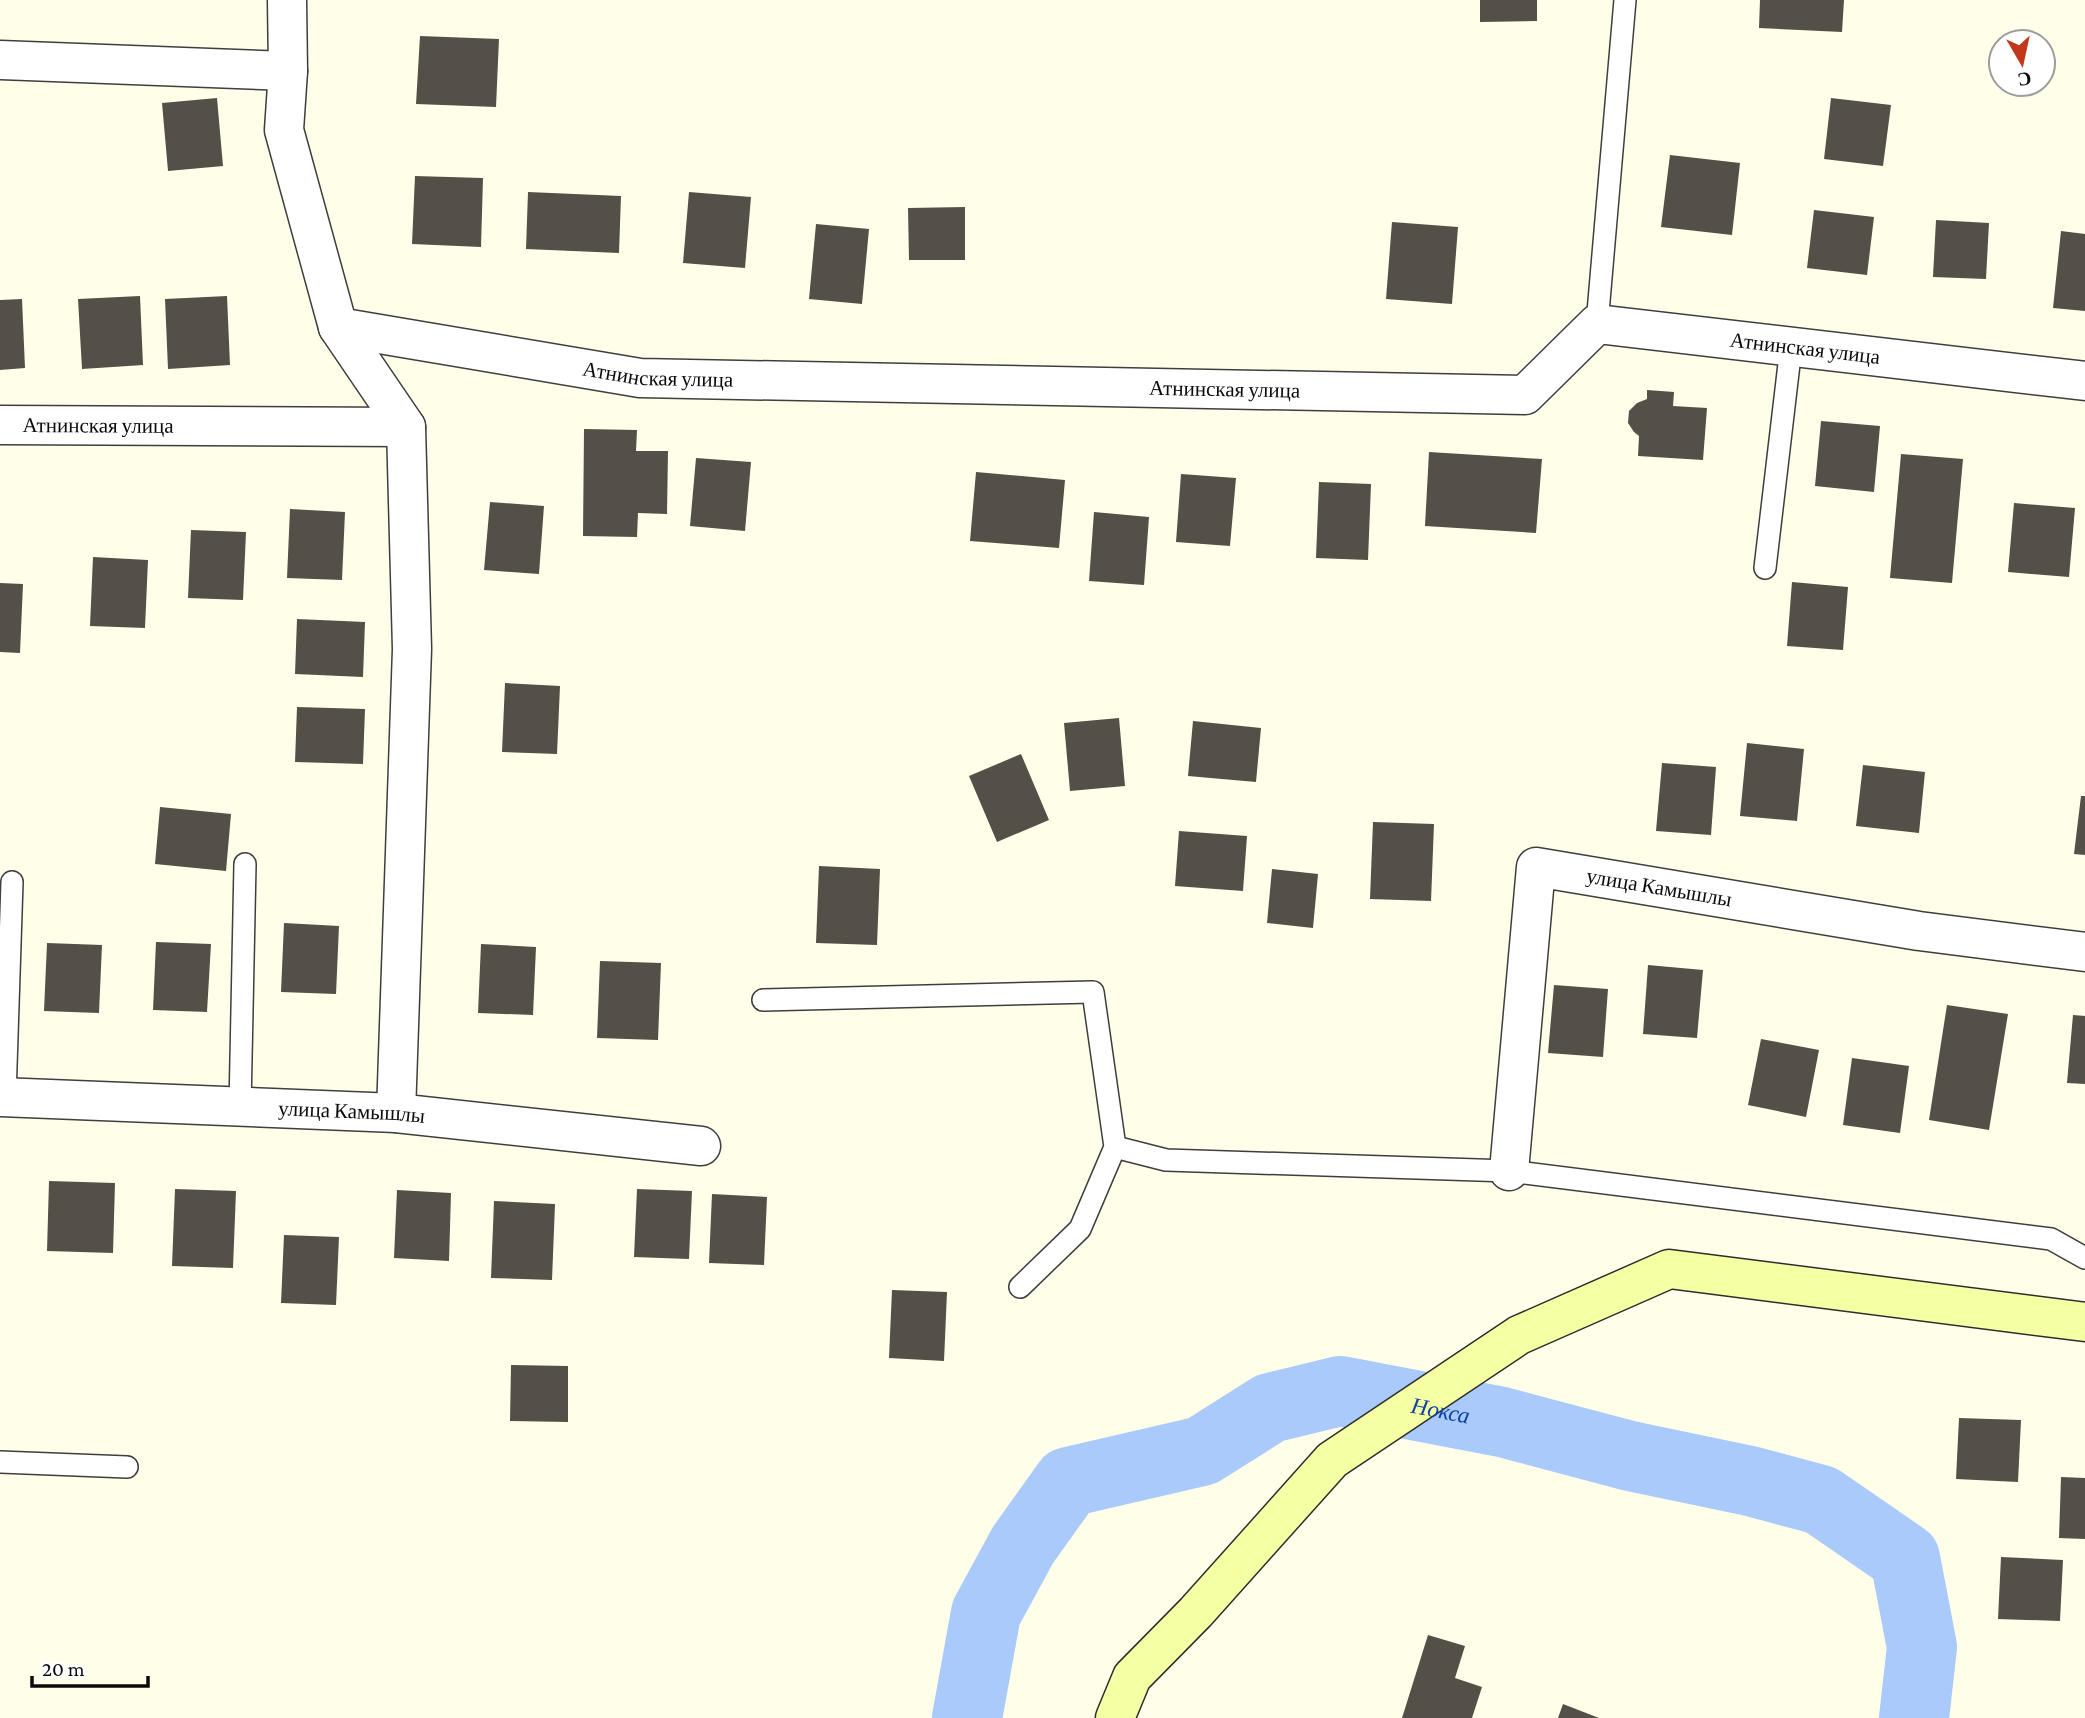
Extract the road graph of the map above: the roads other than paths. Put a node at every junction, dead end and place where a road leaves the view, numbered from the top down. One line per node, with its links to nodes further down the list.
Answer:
1 (287, 0): 4 (street)
2 (1625, 0): 5 (lane)
3 (0, 60): 4 (street)
4 (288, 71): 6 (street)
5 (1597, 324): 6 (street, Атнинская улица); 7 (street, Атнинская улица)
6 (338, 327): 10 (street)
7 (1791, 347): 8 (street, Атнинская улица); 11 (lane)
8 (2085, 381)
9 (0, 425): 10 (street, Атнинская улица)
10 (406, 427): 18 (street)
11 (1765, 568)
12 (245, 864): 17 (lane)
13 (12, 882): 16 (lane)
14 (2085, 952): 21 (street, улица Камышлы)
15 (763, 1000): 20 (lane)
16 (3, 1097): 17 (street, улица Камышлы)
17 (240, 1107): 18 (street, улица Камышлы)
18 (396, 1113): 19 (street, улица Камышлы)
19 (701, 1146)
20 (1115, 1147): 21 (lane); 23 (lane)
21 (1509, 1171): 22 (lane)
22 (2085, 1258)
23 (1020, 1287)
24 (2085, 1322): 27 (street)
25 (0, 1462): 26 (lane)
26 (128, 1467)
27 (1115, 1718)

